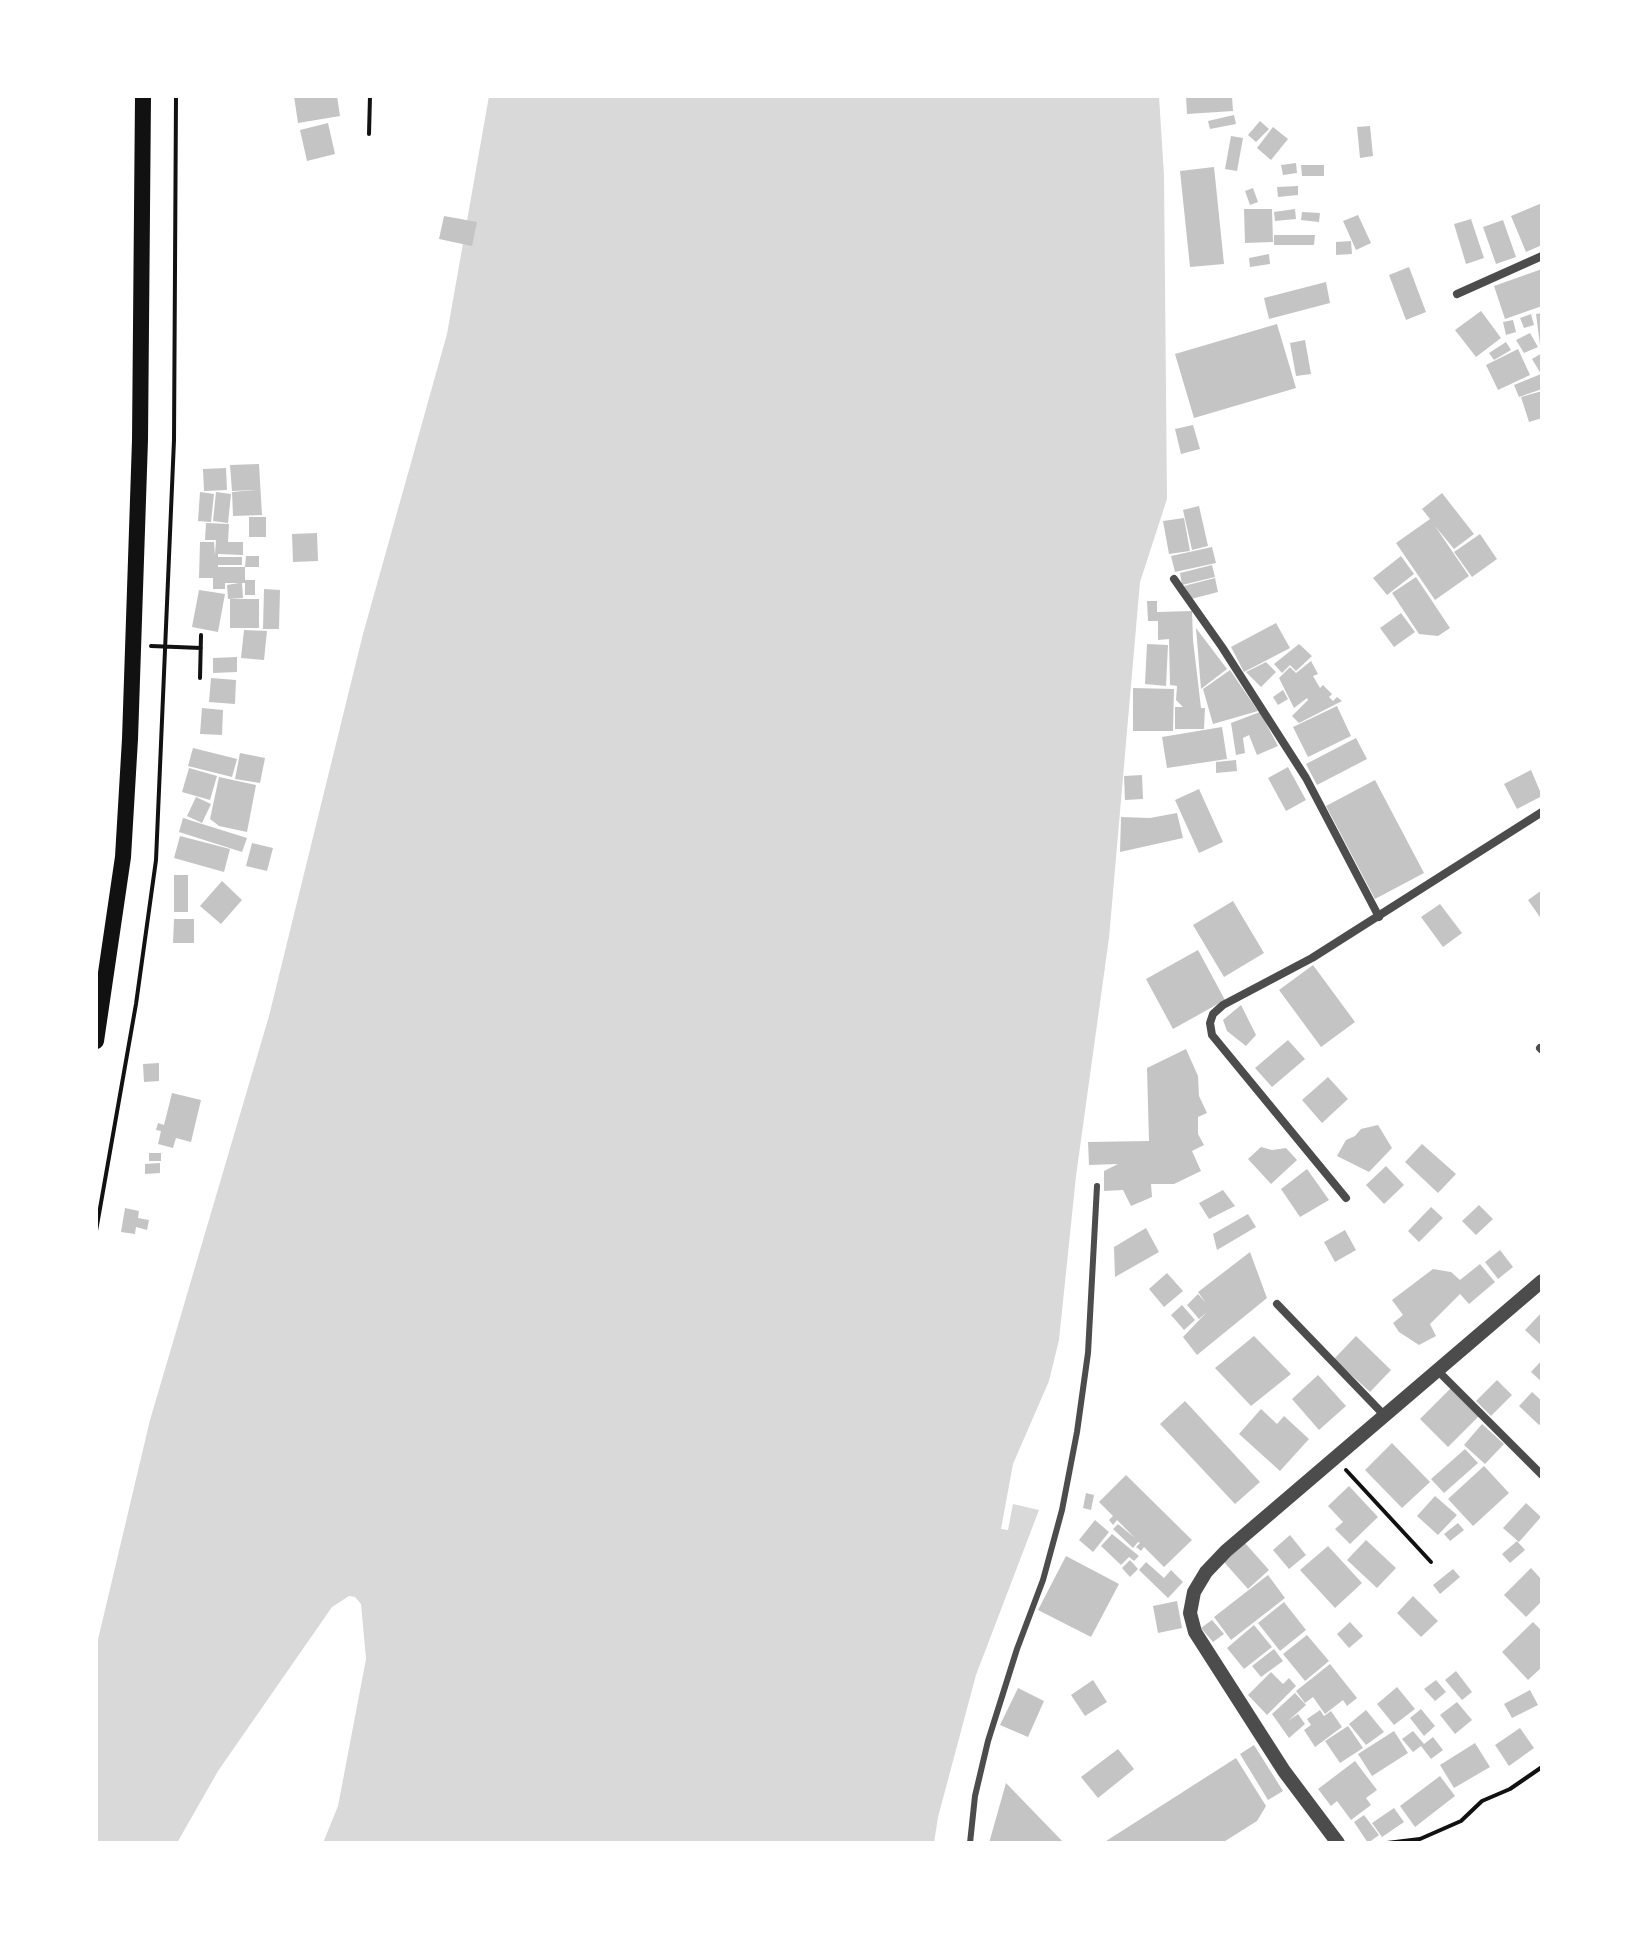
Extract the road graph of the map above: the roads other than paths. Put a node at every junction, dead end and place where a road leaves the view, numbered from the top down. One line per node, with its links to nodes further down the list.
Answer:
1 (143, 96): 7 (main road)
2 (1542, 256): 3 (street)
3 (1457, 294)
4 (1174, 579): 6 (street)
5 (1542, 812): 6 (street)
6 (1379, 917): 9 (street)
7 (96, 1041)
8 (1097, 1186): 15 (lane)
9 (1346, 1198)
10 (1542, 1281): 12 (street)
11 (1277, 1304): 13 (street)
12 (1436, 1369): 13 (street); 14 (street)
13 (1384, 1415): 16 (street)
14 (1542, 1475)
15 (970, 1843)
16 (1338, 1843)

